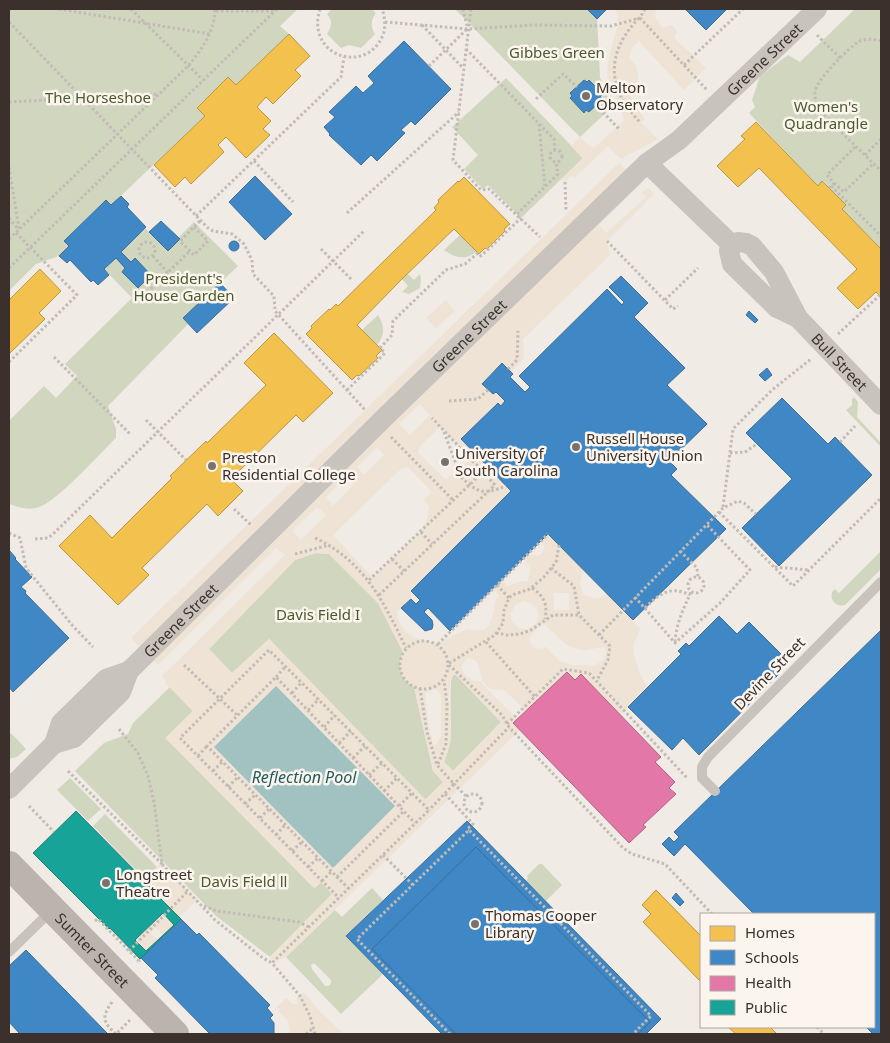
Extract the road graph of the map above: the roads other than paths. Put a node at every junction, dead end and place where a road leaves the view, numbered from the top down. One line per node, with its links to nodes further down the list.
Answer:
1 (817, 9): 2 (street, Greene Street)
2 (647, 163): 3 (street, Bull Street); 5 (street, Greene Street)
3 (881, 404)
4 (881, 582): 6 (lane, Devine Street)
5 (9, 789)
6 (715, 791)
7 (9, 865): 8 (street, Sumter Street)
8 (52, 910): 9 (lane); 10 (street, Sumter Street)
9 (9, 952)
10 (175, 1034)

